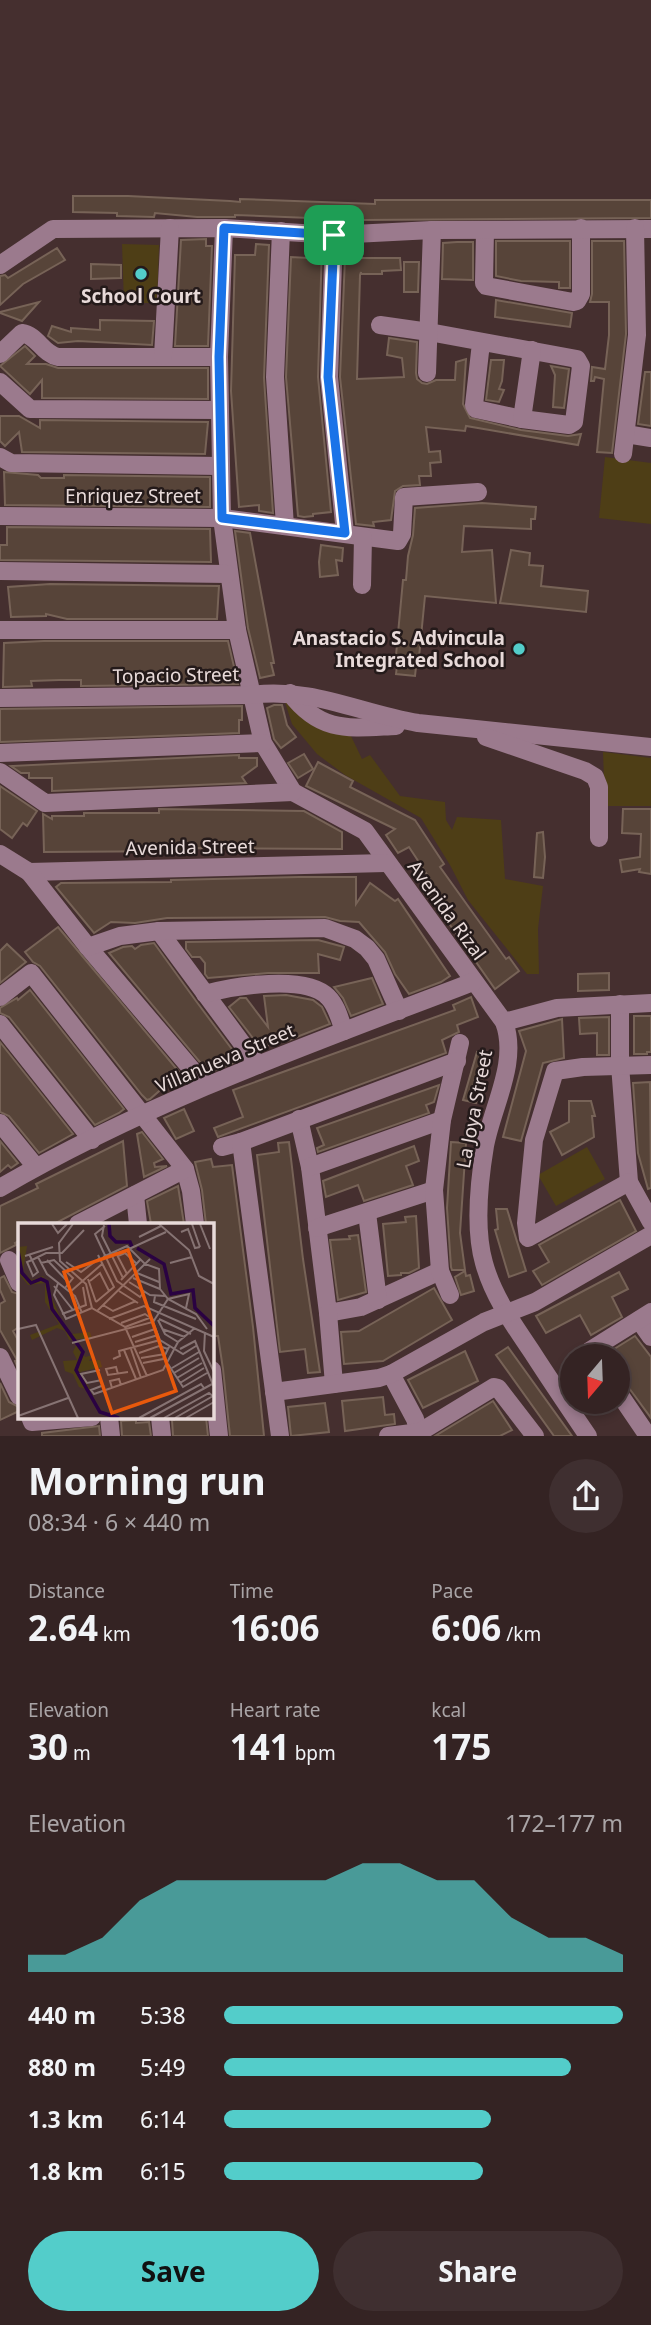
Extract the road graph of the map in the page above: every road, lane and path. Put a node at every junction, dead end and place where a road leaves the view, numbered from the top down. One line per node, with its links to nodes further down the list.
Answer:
1 (170, 228): 2 (street); 9 (street); 17 (street)
2 (224, 228): 7 (street); 18 (street)
3 (581, 228): 4 (street); 6 (street); 6 (street)
4 (643, 228): 10 (street)
5 (432, 230): 6 (street); 8 (street); 12 (street)
6 (485, 230)
7 (281, 231): 8 (street); 33 (street)
8 (334, 235): 34 (street)
9 (0, 265)
10 (644, 281): 13 (street)
11 (380, 325): 12 (street)
12 (429, 332): 14 (street); 19 (street)
13 (644, 336): 21 (street)
14 (481, 343): 15 (street); 24 (street)
15 (532, 350): 24 (street); 24 (street)
16 (0, 354): 17 (street)
17 (163, 356): 18 (street)
18 (219, 357): 23 (street)
19 (427, 373)
20 (0, 382): 23 (street)
21 (633, 383): 22 (street); 25 (street)
22 (651, 385)
23 (219, 410): 29 (street)
24 (522, 419)
25 (626, 434): 26 (street); 27 (street)
26 (651, 438)
27 (623, 454)
28 (0, 457): 29 (street)
29 (220, 466): 32 (street)
30 (478, 492): 35 (street, Enriquez Street)
31 (0, 516): 32 (street, Enriquez Street)
32 (222, 518): 33 (street, Enriquez Street); 37 (street)
33 (285, 526): 34 (street, Enriquez Street)
34 (345, 533): 35 (street, Enriquez Street)
35 (363, 537): 38 (street)
36 (0, 571): 37 (street)
37 (228, 574): 40 (street)
38 (362, 584)
39 (0, 630): 40 (street)
40 (237, 630): 42 (street)
41 (290, 693): 42 (street); 45 (street); 49 (street)
42 (250, 695): 43 (street, Topacio Street); 44 (street, Topacio Street)
43 (0, 698)
44 (263, 743): 46 (street); 48 (street, Topacio Street)
45 (651, 747)
46 (0, 753)
47 (0, 772): 48 (street)
48 (293, 792): 51 (street)
49 (599, 838)
50 (0, 854): 52 (street)
51 (386, 863): 52 (street, Avenida Street); 55 (street, Avenida Rizal)
52 (29, 872): 54 (street)
53 (159, 931): 54 (street); 56 (street); 60 (street)
54 (88, 947): 69 (street)
55 (473, 982): 60 (street, Villanueva Street); 61 (street)
56 (205, 994): 63 (street); 66 (street)
57 (0, 997): 70 (street)
58 (651, 1003): 59 (street)
59 (620, 1004): 61 (street); 67 (street)
60 (399, 1011): 63 (street, Villanueva Street)
61 (504, 1022): 96 (street, La Joya Street)
62 (0, 1024): 74 (street)
63 (344, 1031): 66 (street, Villanueva Street)
64 (460, 1043): 65 (street)
65 (457, 1061): 71 (street); 72 (street)
66 (258, 1065): 69 (street, Villanueva Street)
67 (620, 1065): 68 (street); 80 (street); 80 (street)
68 (651, 1065)
69 (205, 1085): 70 (street, Villanueva Street)
70 (145, 1115): 74 (street, Villanueva Street); 79 (street)
71 (299, 1119): 75 (street); 78 (street)
72 (442, 1120): 78 (street); 82 (street)
73 (0, 1123): 77 (street)
74 (92, 1140): 77 (street, Villanueva Street)
75 (241, 1142): 76 (street); 105 (street)
76 (222, 1147)
77 (36, 1167): 81 (street, Villanueva Street)
78 (310, 1167): 89 (street)
79 (185, 1169): 83 (street); 88 (street)
80 (629, 1182): 85 (street)
81 (0, 1188)
82 (434, 1190): 84 (street); 92 (street)
83 (135, 1195): 86 (street); 87 (street)
84 (367, 1213): 89 (street); 95 (street)
85 (651, 1222)
86 (82, 1223)
87 (138, 1223)
88 (195, 1223)
89 (317, 1228): 97 (street)
90 (651, 1235): 96 (street)
91 (9, 1260): 93 (street)
92 (440, 1271): 94 (street); 95 (street)
93 (18, 1281)
94 (450, 1295)
95 (378, 1300): 97 (street)
96 (505, 1312): 102 (street); 115 (street, La Joya Street)
97 (328, 1313): 103 (street)
98 (645, 1316): 99 (street); 100 (street)
99 (651, 1337)
100 (600, 1344)
101 (0, 1357): 106 (street)
102 (391, 1374): 103 (street); 110 (street)
103 (334, 1384): 105 (street)
104 (214, 1389): 112 (street)
105 (274, 1392): 113 (street)
106 (18, 1393)
107 (630, 1410): 116 (street)
108 (31, 1419): 109 (street)
109 (68, 1419)
110 (420, 1434): 111 (street); 114 (street)
111 (528, 1434)
112 (219, 1436)
113 (280, 1436)
114 (388, 1436)
115 (588, 1436)
116 (648, 1436)

